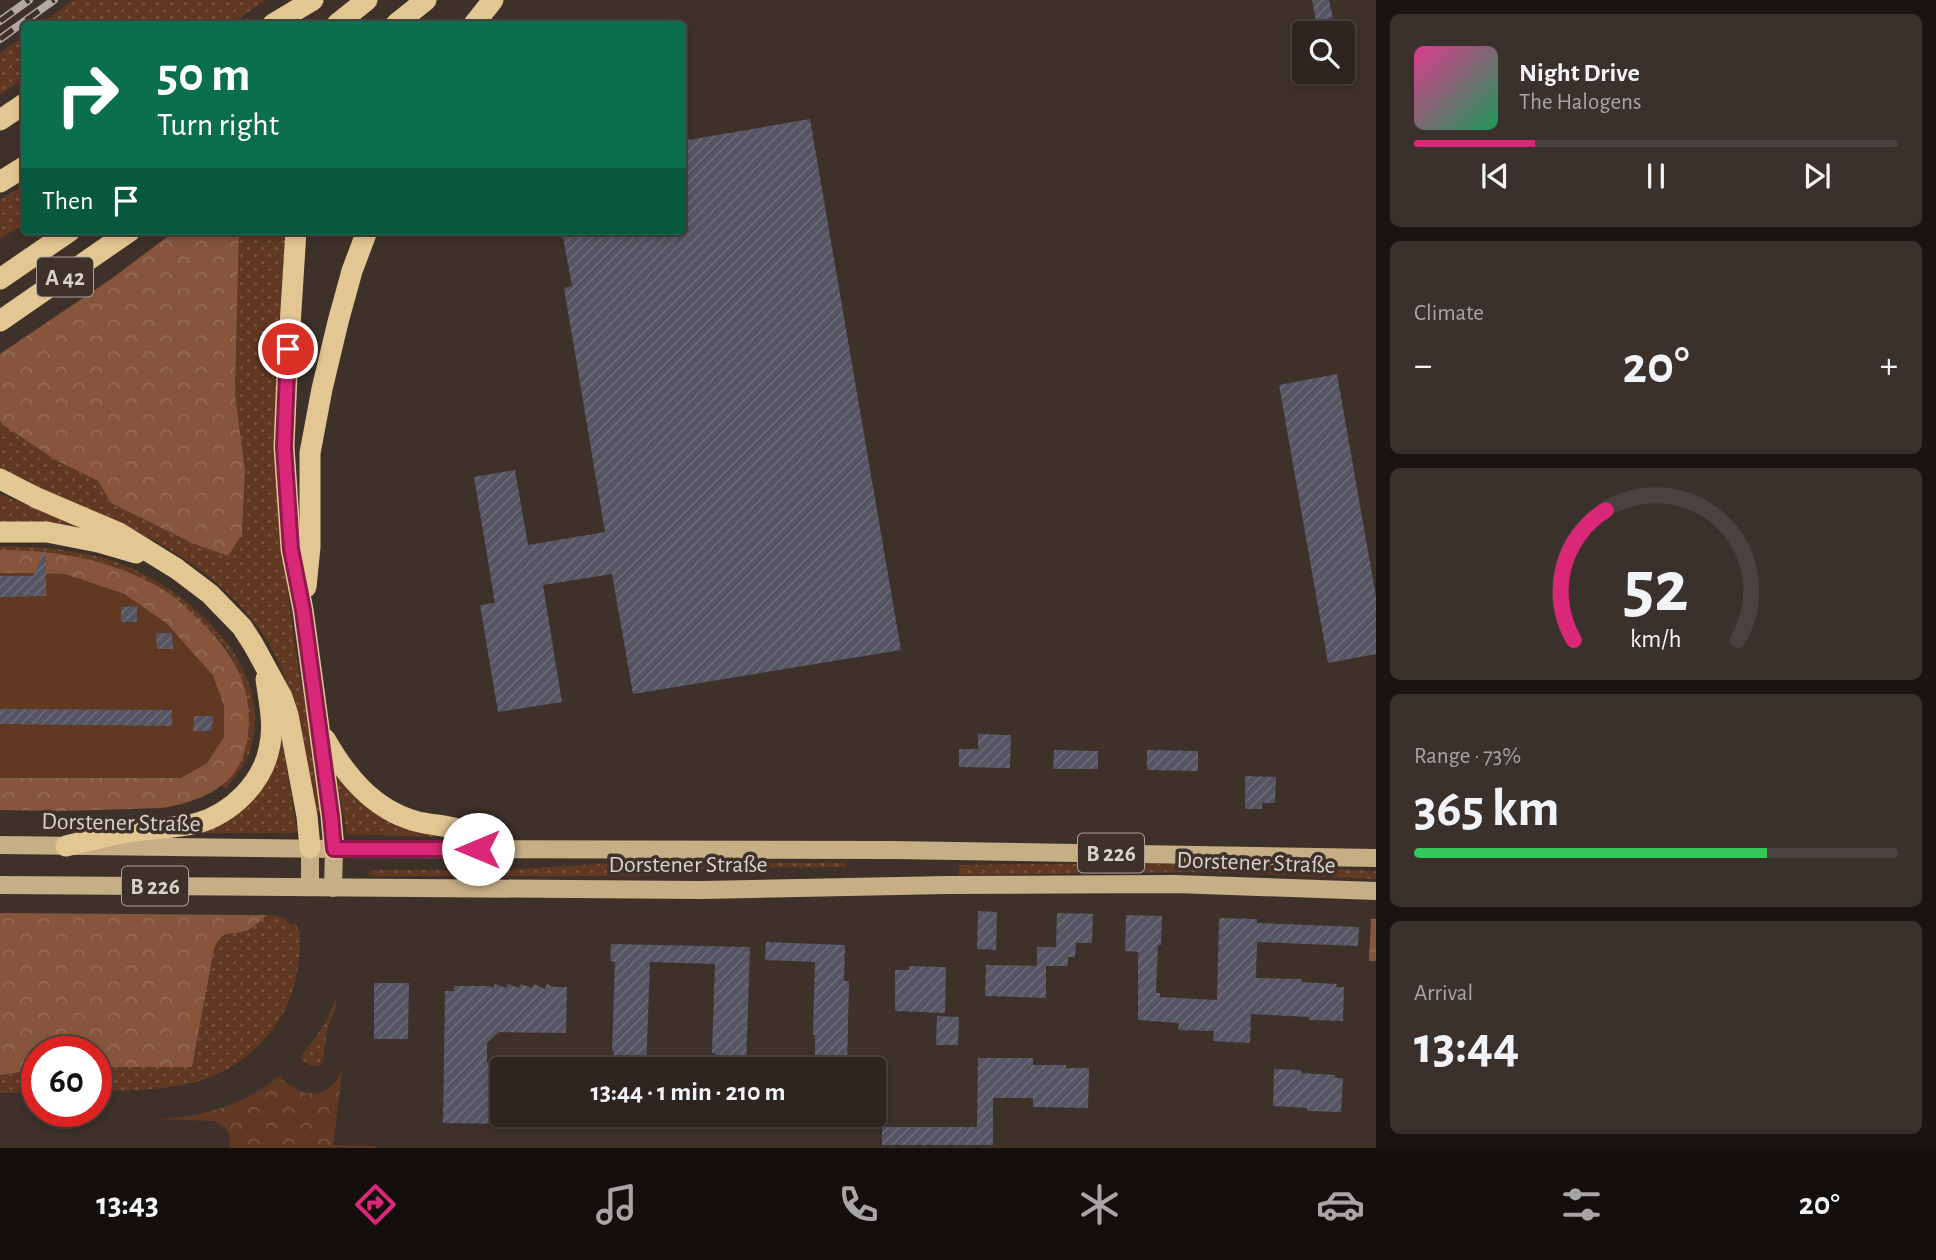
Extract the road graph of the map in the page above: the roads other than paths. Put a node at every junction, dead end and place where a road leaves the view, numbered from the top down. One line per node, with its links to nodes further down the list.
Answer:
1 (313, 0): 5 (highway)
2 (367, 0): 6 (highway)
3 (426, 0): 7 (highway)
4 (493, 0): 8 (highway)
5 (278, 21)
6 (341, 21)
7 (400, 21)
8 (476, 21)
9 (21, 106): 10 (highway)
10 (0, 120)
11 (21, 169): 12 (highway)
12 (0, 182)
13 (64, 235): 17 (highway, A 42)
14 (124, 235): 18 (highway, A 42)
15 (296, 235): 22 (highway)
16 (366, 235): 22 (highway)
17 (0, 279)
18 (0, 321)
19 (0, 479): 21 (highway)
20 (0, 532): 21 (highway)
21 (177, 569): 23 (highway)
22 (303, 610): 24 (highway)
23 (264, 667): 26 (highway); 27 (highway)
24 (320, 731): 28 (highway); 29 (highway)
25 (0, 845): 26 (main road, Dorstener Straße / B 226)
26 (66, 846): 27 (main road, Dorstener Straße / B 226)
27 (310, 848): 28 (main road, Dorstener Straße / B 226); 32 (main road)
28 (334, 849): 29 (main road, Dorstener Straße / B 226); 33 (main road)
29 (503, 850): 30 (main road, Dorstener Straße / B 226)
30 (1376, 858)
31 (0, 885): 32 (main road, Dorstener Straße / B 226)
32 (310, 887): 33 (main road, Dorstener Straße / B 226)
33 (333, 888): 34 (main road, Dorstener Straße / B 226)
34 (1376, 891)

